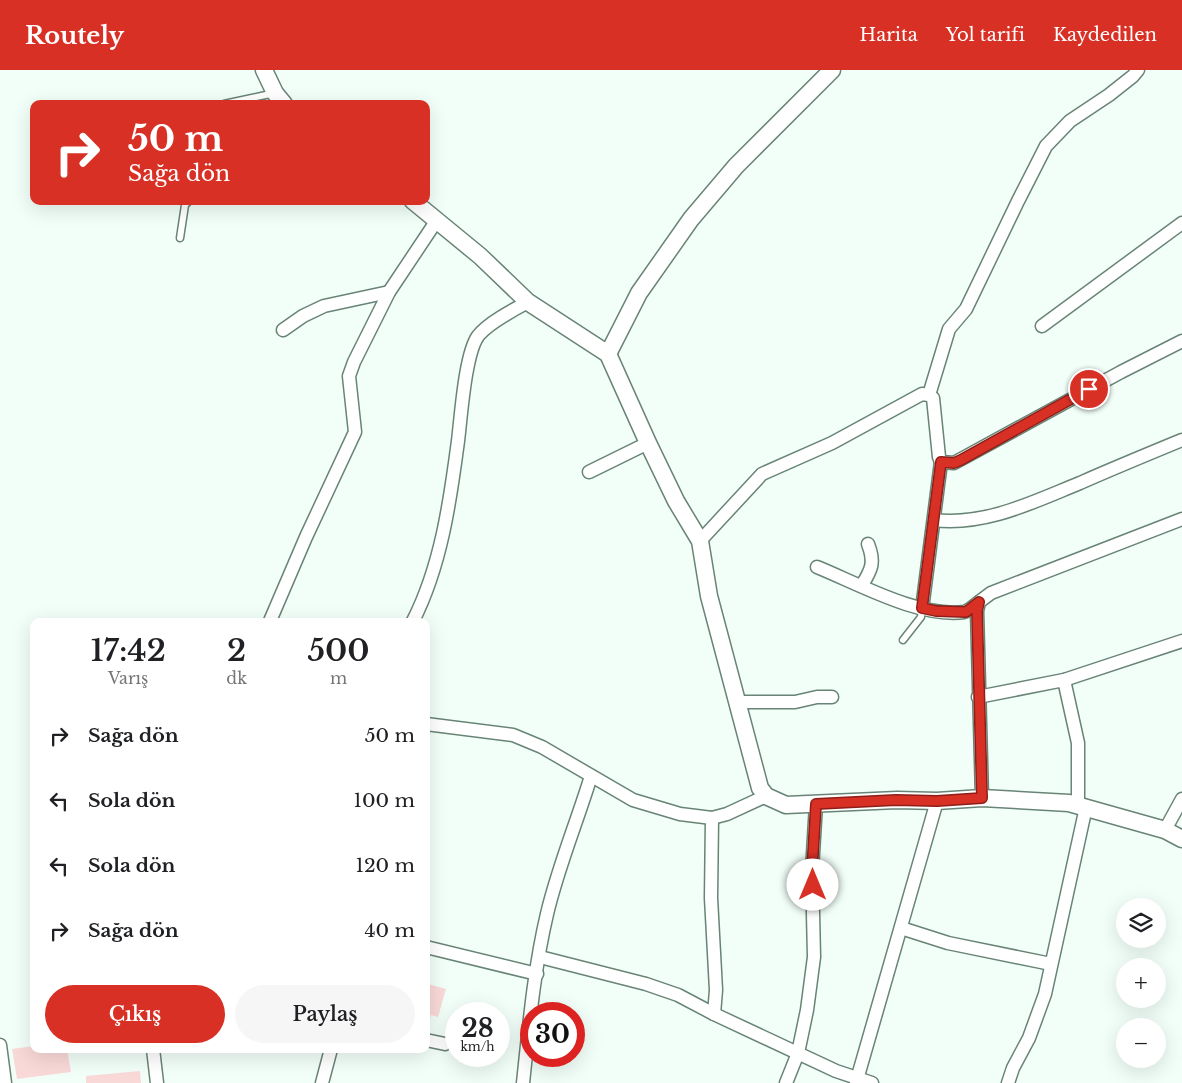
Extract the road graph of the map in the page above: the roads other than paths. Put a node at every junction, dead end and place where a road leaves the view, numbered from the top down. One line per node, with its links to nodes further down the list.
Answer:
1 (264, 70): 4 (street)
2 (832, 70): 16 (street)
3 (1138, 70): 17 (street)
4 (280, 98): 5 (lane)
5 (261, 100)
6 (185, 205): 10 (lane)
7 (418, 205): 8 (street)
8 (437, 220): 11 (street); 12 (street)
9 (1182, 223): 13 (street)
10 (180, 238)
11 (390, 292): 14 (street); 30 (street)
12 (528, 302): 16 (street); 31 (street)
13 (1042, 326)
14 (283, 330)
15 (1182, 341): 20 (street)
16 (608, 354): 19 (street)
17 (929, 395): 20 (street); 24 (street)
18 (1182, 440): 23 (street)
19 (648, 443): 21 (street); 24 (street)
20 (941, 462): 23 (street)
21 (589, 472)
22 (1182, 519): 28 (street)
23 (934, 520): 29 (street)
24 (700, 540): 37 (street)
25 (868, 544): 27 (street)
26 (818, 568): 27 (street)
27 (862, 585): 29 (street)
28 (979, 602): 29 (street); 36 (street)
29 (922, 608): 32 (lane)
30 (271, 618)
31 (414, 618)
32 (903, 640)
33 (1182, 641): 34 (street)
34 (1064, 680): 36 (street); 45 (street)
35 (832, 697): 37 (street)
36 (978, 697): 41 (street)
37 (737, 702): 40 (street)
38 (430, 725): 39 (street)
39 (592, 776): 46 (street); 51 (street)
40 (766, 796): 44 (street); 46 (street)
41 (982, 798): 43 (street); 45 (street)
42 (1182, 798): 47 (street)
43 (937, 801): 44 (street); 49 (street)
44 (816, 804): 60 (street)
45 (1082, 806): 47 (street); 52 (street)
46 (712, 818): 54 (street)
47 (1166, 830): 48 (street)
48 (1182, 839)
49 (901, 928): 52 (street); 61 (street)
50 (430, 948): 53 (street)
51 (540, 957): 53 (street); 54 (street)
52 (1051, 964): 68 (street)
53 (537, 974): 65 (street)
54 (714, 1014): 60 (street)
55 (430, 1041): 56 (street)
56 (445, 1044)
57 (0, 1045): 62 (street)
58 (153, 1053): 63 (street)
59 (330, 1053): 64 (street)
60 (798, 1053): 61 (street); 66 (street)
61 (857, 1081): 67 (street)
62 (6, 1083)
63 (157, 1083)
64 (322, 1083)
65 (523, 1083)
66 (786, 1083)
67 (872, 1083)
68 (1008, 1083)

